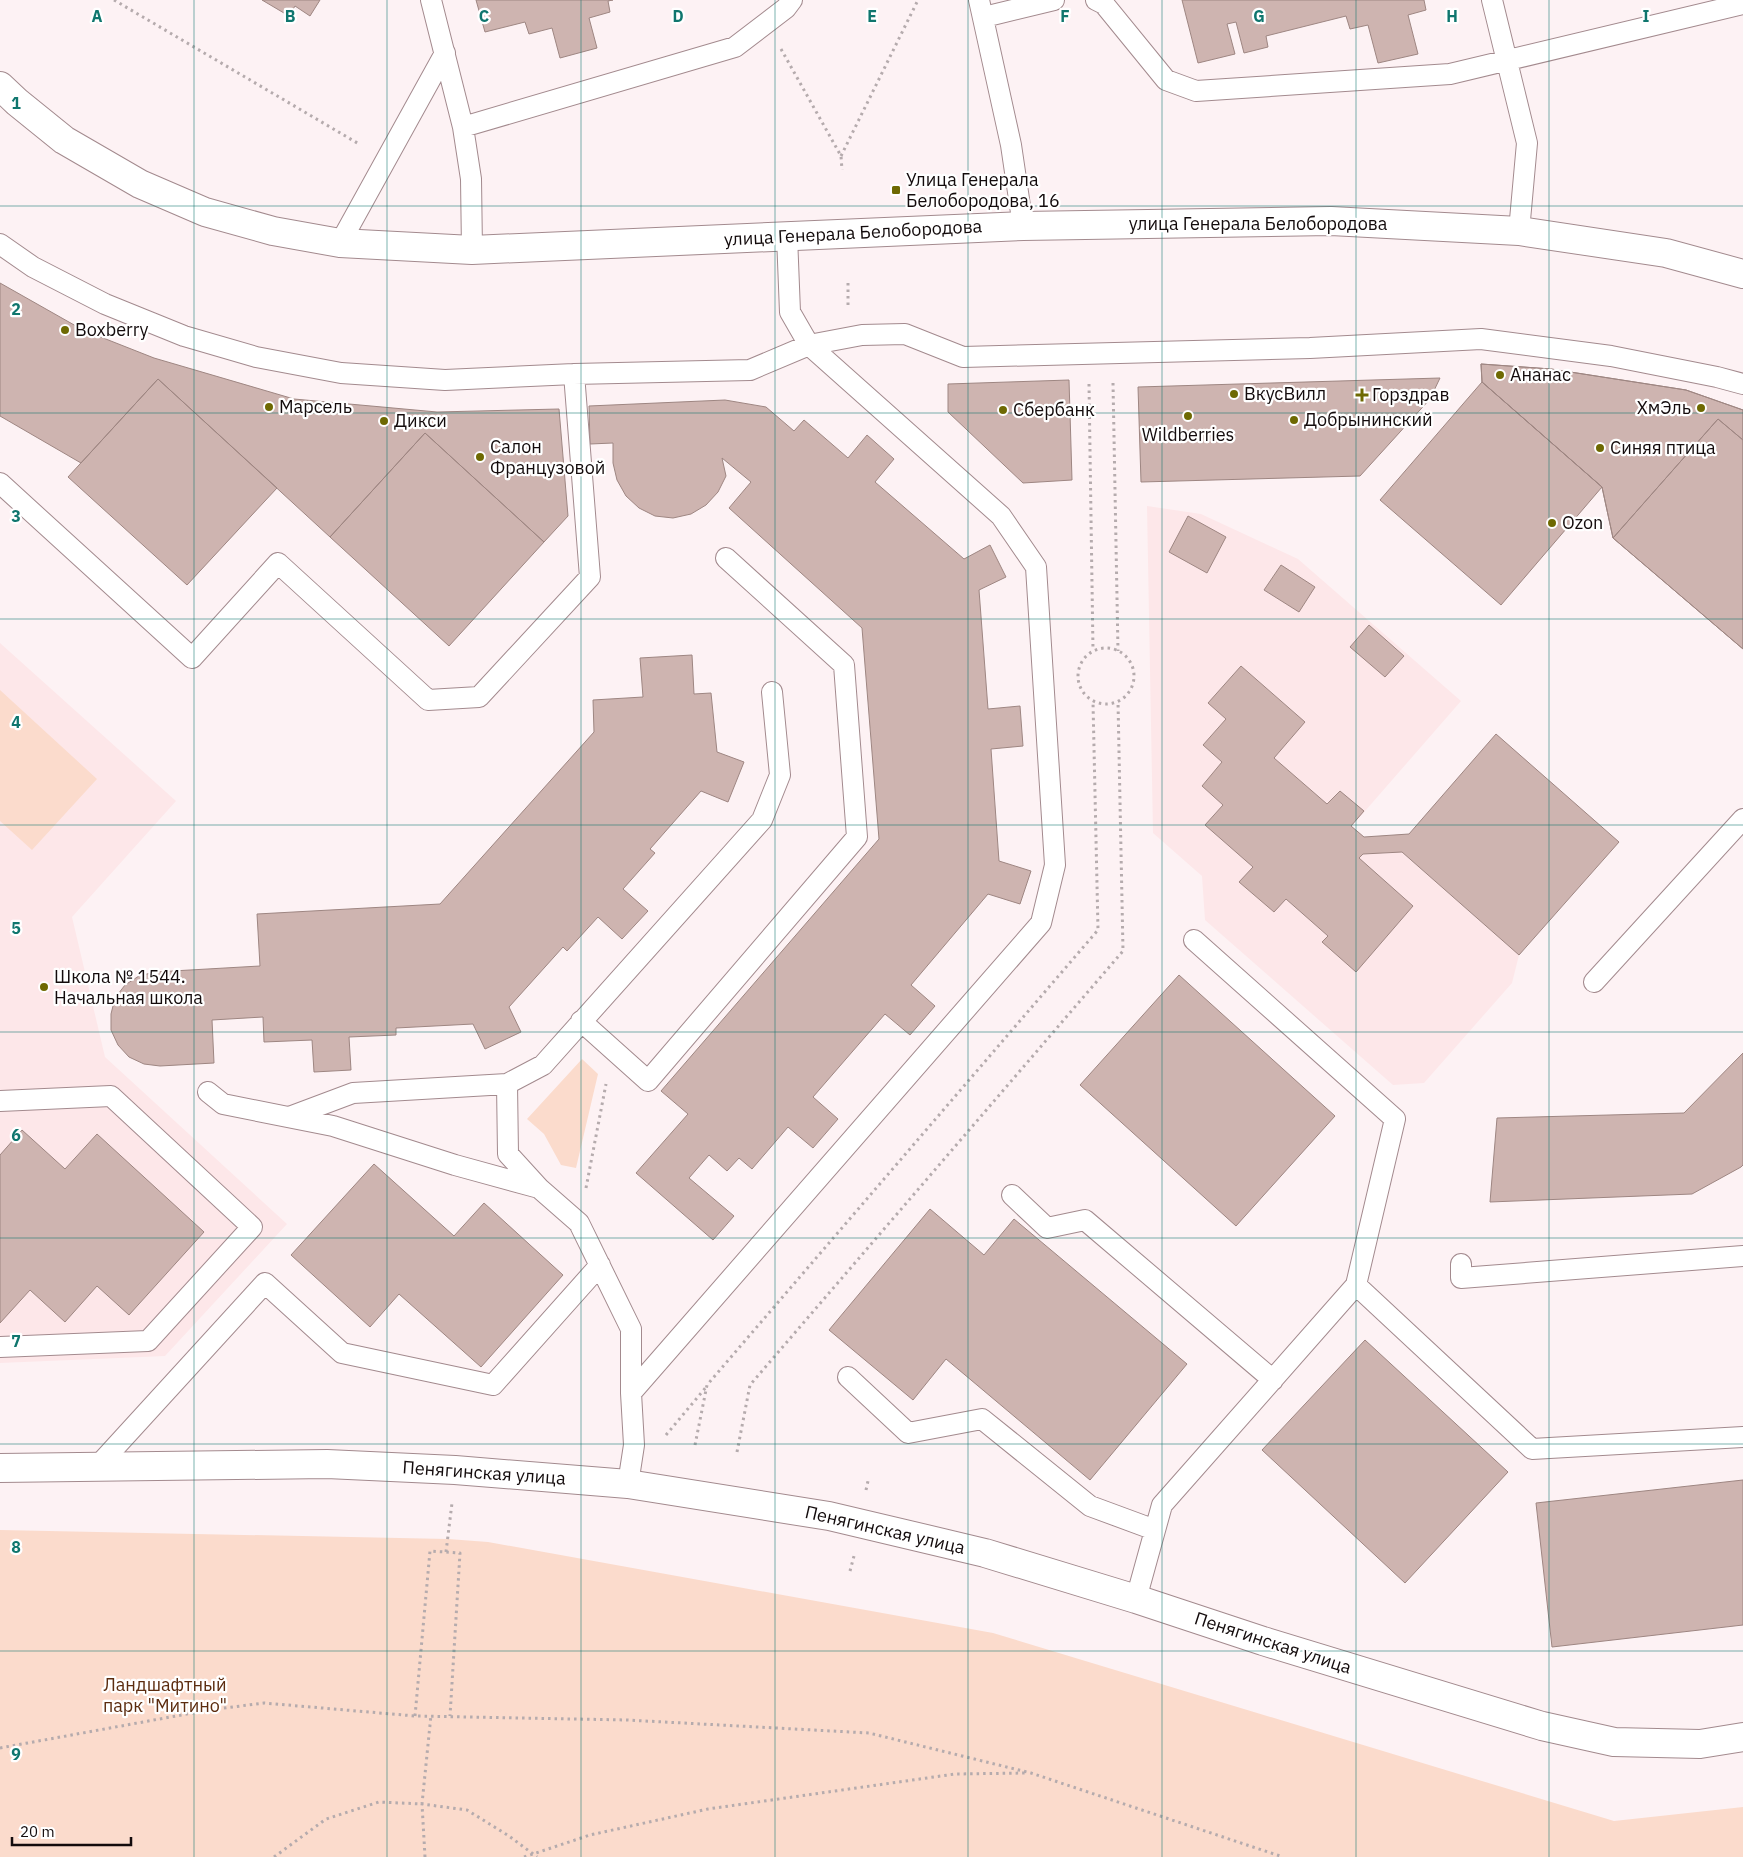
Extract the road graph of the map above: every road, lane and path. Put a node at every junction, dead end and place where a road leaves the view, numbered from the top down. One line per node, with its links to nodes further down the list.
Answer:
1 (114, 0): 16 (path)
2 (431, 0): 11 (lane)
3 (792, 0): 10 (lane)
4 (918, 0): 15 (path)
5 (1054, 0): 9 (lane)
6 (1096, 0): 12 (lane)
7 (1492, 0): 12 (lane)
8 (1743, 4): 12 (lane)
9 (981, 8): 18 (lane)
10 (766, 23): 14 (lane); 15 (path)
11 (445, 53): 14 (lane); 16 (lane)
12 (1507, 60): 19 (lane)
13 (0, 86): 21 (main road, улица Генерала Белобородова)
14 (463, 127): 23 (lane)
15 (841, 156): 17 (path)
16 (385, 160): 21 (lane)
17 (842, 170)
18 (1023, 226): 19 (main road, улица Генерала Белобородова); 20 (main road, улица Генерала Белобородова)
19 (1519, 231): 24 (main road, улица Генерала Белобородова)
20 (787, 236): 23 (main road, улица Генерала Белобородова); 27 (lane)
21 (340, 243): 23 (main road, улица Генерала Белобородова)
22 (0, 244): 30 (lane)
23 (472, 250)
24 (1743, 274)
25 (848, 283): 26 (path)
26 (849, 310)
27 (809, 345): 29 (lane); 30 (lane); 58 (lane)
28 (1113, 353): 29 (lane); 31 (lane); 35 (path)
29 (1088, 354): 34 (path)
30 (574, 374): 32 (lane)
31 (1743, 384)
32 (0, 483)
33 (726, 558): 42 (lane)
34 (1093, 650): 35 (path); 37 (path)
35 (1118, 650): 37 (path)
36 (772, 692): 41 (lane)
37 (1118, 702): 61 (path)
38 (1743, 819): 40 (lane)
39 (1194, 940): 53 (lane)
40 (1594, 982)
41 (581, 1021): 42 (lane); 43 (lane)
42 (613, 1049): 49 (path)
43 (508, 1084): 46 (lane); 47 (lane)
44 (208, 1092): 46 (lane)
45 (0, 1101): 54 (lane)
46 (289, 1118): 47 (lane)
47 (539, 1188): 49 (lane)
48 (1012, 1195): 56 (lane)
49 (579, 1223): 52 (lane)
50 (1743, 1256): 51 (lane)
51 (1461, 1264)
52 (600, 1265): 58 (lane); 63 (lane)
53 (1356, 1285): 56 (lane); 59 (lane)
54 (0, 1347)
55 (848, 1377): 66 (lane)
56 (1273, 1380): 66 (lane)
57 (707, 1385): 60 (path)
58 (631, 1393): 64 (lane)
59 (1743, 1437)
60 (663, 1438)
61 (737, 1452)
62 (0, 1468): 63 (main road, Пенягинская улица)
63 (96, 1468): 64 (main road, Пенягинская улица)
64 (628, 1484): 68 (main road, Пенягинская улица)
65 (452, 1500): 67 (path)
66 (1155, 1530): 68 (lane)
67 (446, 1552): 70 (path); 71 (path)
68 (1136, 1599): 72 (main road, Пенягинская улица)
69 (431, 1715): 70 (path); 71 (path); 75 (path)
70 (415, 1716): 73 (path)
71 (450, 1716): 74 (path)
72 (1743, 1737)
73 (0, 1748)
74 (1031, 1773): 76 (path); 81 (path)
75 (422, 1804): 76 (path); 77 (path); 78 (path)
76 (534, 1853): 79 (path); 80 (path)
77 (274, 1857)
78 (425, 1857)
79 (524, 1857)
80 (537, 1857)
81 (1283, 1857)

